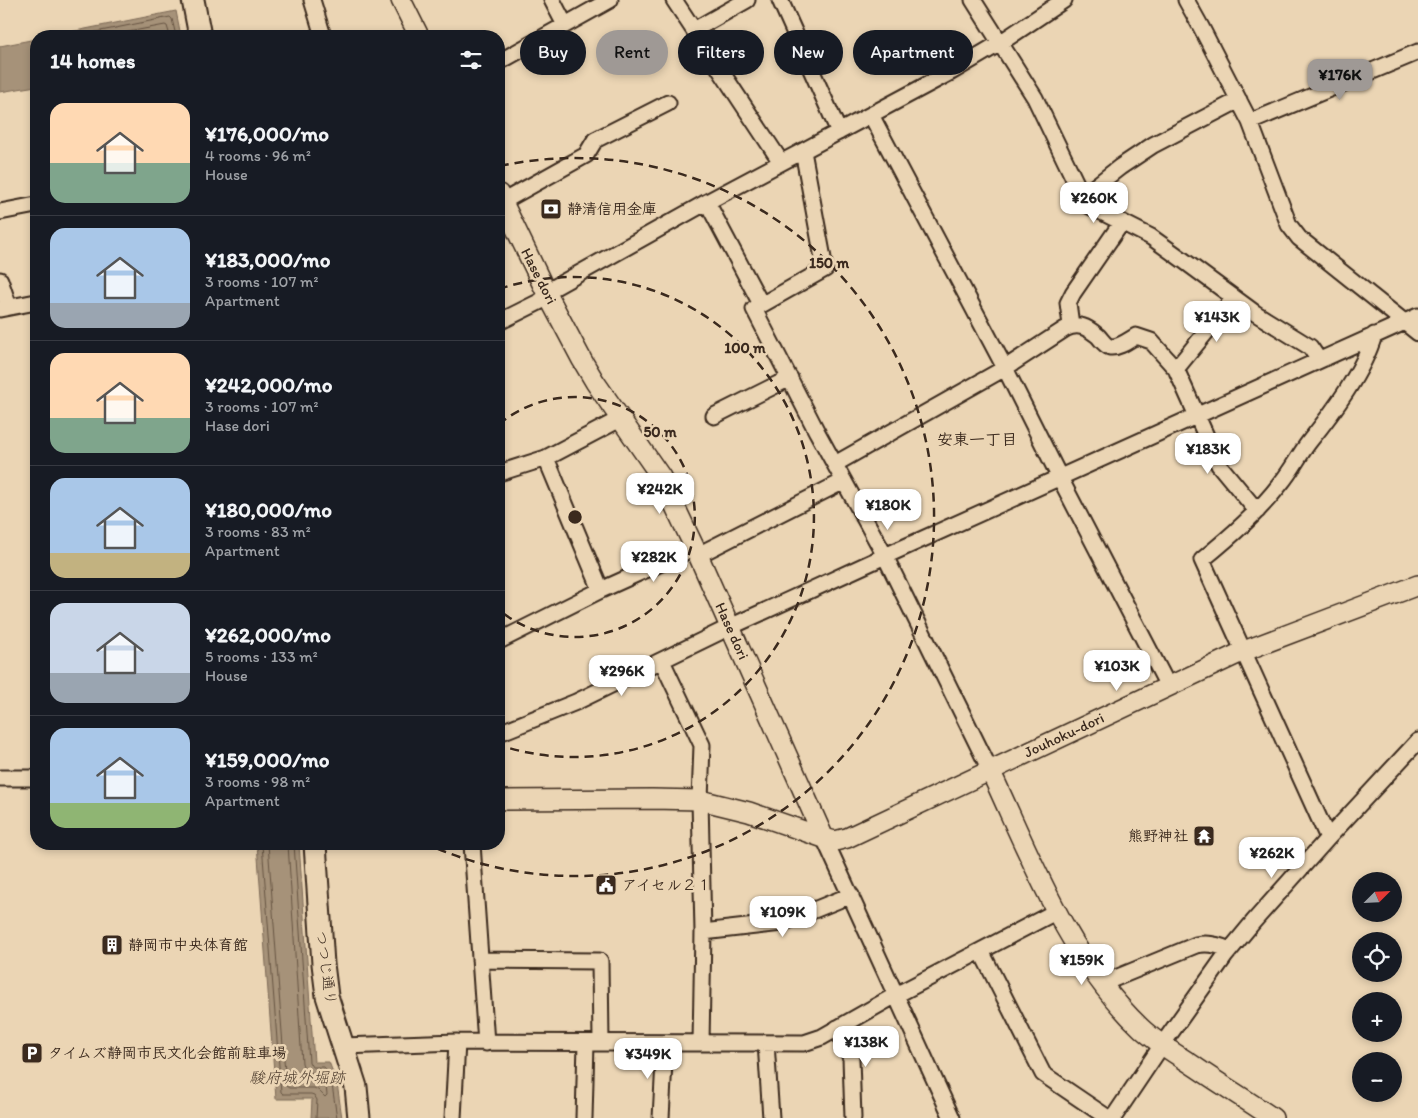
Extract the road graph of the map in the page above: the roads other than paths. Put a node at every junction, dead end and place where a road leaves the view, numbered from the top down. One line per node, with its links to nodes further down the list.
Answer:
1 (193, 0): 13 (main road)
2 (312, 0): 14 (street)
3 (401, 0): 15 (street)
4 (552, 0): 12 (street)
5 (610, 0): 12 (street)
6 (674, 0): 16 (street)
7 (747, 0): 16 (street)
8 (780, 0): 25 (street)
9 (973, 0): 17 (street)
10 (1064, 0): 17 (street)
11 (1186, 0): 21 (street)
12 (565, 25): 19 (street)
13 (199, 30)
14 (321, 30)
15 (416, 30)
16 (694, 30)
17 (1000, 43): 23 (street); 29 (street)
18 (1418, 52): 24 (street)
19 (505, 59)
20 (724, 75): 27 (street)
21 (1239, 100): 24 (street); 29 (street)
22 (668, 104): 28 (street)
23 (871, 115): 25 (street); 47 (street)
24 (1250, 122): 42 (street)
25 (839, 132): 26 (street)
26 (803, 151): 27 (street); 39 (street)
27 (781, 162): 30 (street)
28 (505, 196)
29 (1083, 196): 34 (street)
30 (707, 202): 36 (street); 39 (street)
31 (30, 206): 33 (street)
32 (505, 206): 36 (street, Hase dori)
33 (0, 212)
34 (1122, 222): 37 (street); 43 (street)
35 (0, 280): 40 (street)
36 (548, 294): 41 (street); 52 (street, Hase dori)
37 (1234, 298): 46 (street); 48 (street)
38 (30, 303): 40 (street)
39 (761, 304): 49 (street)
40 (4, 308)
41 (505, 319)
42 (1411, 319): 44 (street); 45 (street)
43 (1071, 325): 47 (street); 48 (street)
44 (1418, 333)
45 (1374, 335): 46 (street); 58 (street)
46 (1319, 360): 51 (street)
47 (1005, 368): 54 (street); 56 (street)
48 (1176, 369): 51 (street)
49 (790, 378): 50 (street); 54 (street)
50 (714, 416)
51 (1197, 416): 56 (street); 58 (street)
52 (620, 419): 53 (street); 59 (street, Hase dori)
53 (546, 458): 55 (street); 62 (street)
54 (835, 464): 57 (street)
55 (505, 471)
56 (1060, 478): 60 (street); 67 (street)
57 (844, 481): 59 (street); 60 (street)
58 (1257, 511): 65 (street)
59 (696, 551): 62 (street); 63 (street, Hase dori)
60 (884, 556): 63 (street); 71 (street)
61 (1418, 585): 65 (street, Jouhoku-dori)
62 (601, 590): 64 (street)
63 (730, 627): 66 (street); 76 (street, Hase dori)
64 (505, 638)
65 (1244, 651): 67 (street, Jouhoku-dori); 77 (street)
66 (662, 660): 68 (street); 75 (street)
67 (1168, 686): 71 (street, Jouhoku-dori)
68 (505, 731)
69 (1418, 741): 70 (street)
70 (1412, 758): 77 (street)
71 (990, 770): 76 (street, Jouhoku-dori); 81 (street)
72 (0, 778): 73 (street)
73 (30, 778)
74 (505, 800): 75 (street)
75 (700, 800): 76 (street); 82 (street)
76 (824, 838): 80 (street)
77 (1328, 838): 83 (street)
78 (315, 850): 96 (main road, つつじ通り)
79 (472, 850): 85 (street)
80 (851, 895): 82 (street); 87 (street)
81 (1057, 911): 84 (street); 86 (street)
82 (703, 932): 93 (street)
83 (1230, 950): 86 (street); 95 (street)
84 (981, 951): 87 (street); 104 (street)
85 (480, 960): 90 (street); 91 (street)
86 (1101, 984): 95 (street)
87 (896, 995): 88 (street); 103 (street)
88 (837, 1028): 94 (street); 102 (street)
89 (457, 1042): 90 (street); 96 (street); 98 (street)
90 (486, 1042): 91 (street)
91 (593, 1043): 92 (street); 99 (street)
92 (665, 1043): 93 (street); 100 (street)
93 (701, 1043): 94 (street)
94 (766, 1043): 101 (street)
95 (1162, 1045): 105 (street); 106 (street)
96 (343, 1046): 97 (main road, つつじ通り)
97 (359, 1118)
98 (452, 1118)
99 (584, 1118)
100 (661, 1118)
101 (771, 1118)
102 (853, 1118)
103 (952, 1118)
104 (1108, 1118)
105 (1113, 1118)
106 (1273, 1118)

